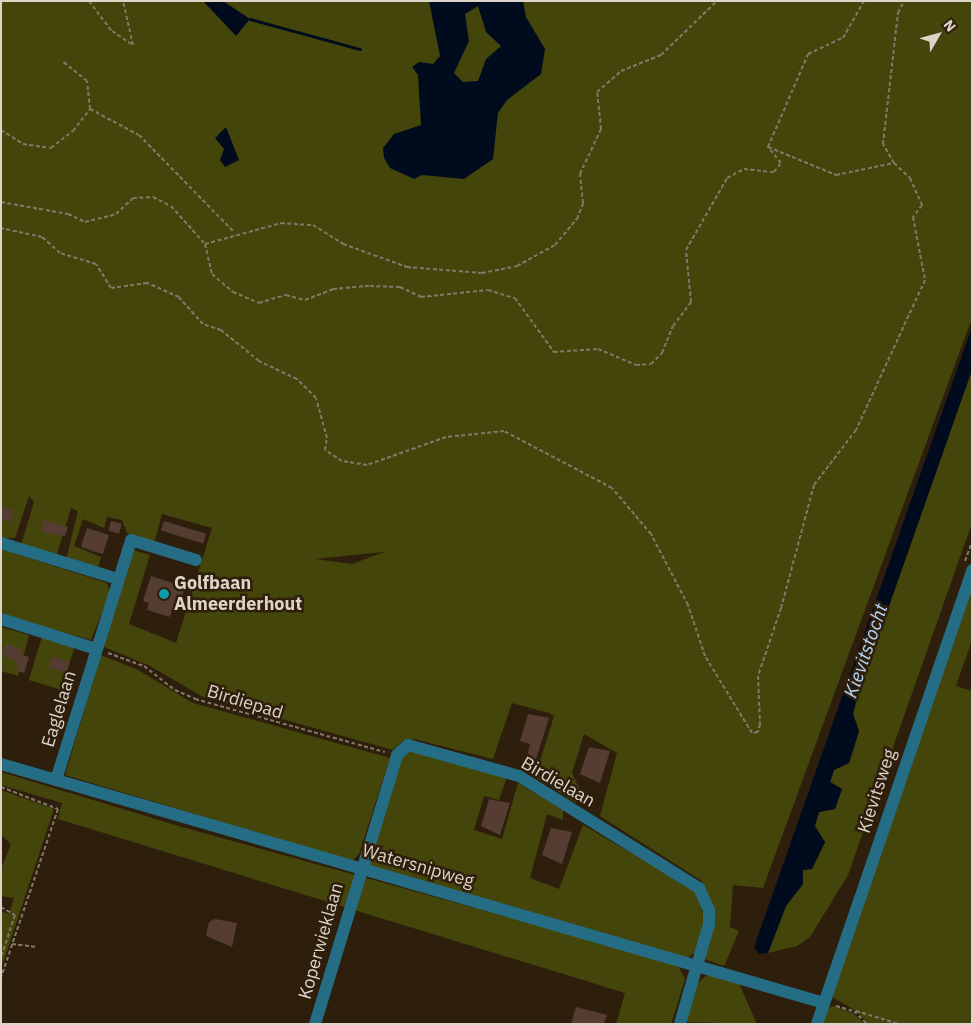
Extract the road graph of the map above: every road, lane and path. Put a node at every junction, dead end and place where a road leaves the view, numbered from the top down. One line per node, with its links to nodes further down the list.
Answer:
1 (89, 1): 2 (path)
2 (123, 1)
3 (717, 1): 13 (path)
4 (864, 1): 9 (path)
5 (904, 1): 10 (path)
6 (62, 61): 7 (path)
7 (90, 109): 8 (path); 13 (path)
8 (1, 130)
9 (768, 147): 10 (path); 14 (path)
10 (894, 163): 12 (path)
11 (1, 202): 14 (path)
12 (1, 228)
13 (235, 233): 14 (path)
14 (205, 244)
15 (1, 543): 18 (street)
16 (196, 560): 18 (street, Eaglelaan)
17 (972, 570): 32 (street, Kievitsweg)
18 (118, 579): 20 (street, Eaglelaan)
19 (1, 619): 20 (street)
20 (96, 649): 21 (path, Birdiepad); 23 (street, Eaglelaan)
21 (397, 755): 25 (street); 30 (street, Birdielaan)
22 (1, 764): 23 (street, Watersnipweg)
23 (56, 780): 25 (street, Watersnipweg)
24 (1, 787): 27 (path)
25 (360, 868): 30 (street, Watersnipweg); 34 (street, Koperwieklaan)
26 (1, 907): 29 (path)
27 (12, 944): 28 (path); 31 (path)
28 (37, 947)
29 (1, 957)
30 (697, 966): 32 (street, Watersnipweg); 35 (street)
31 (1, 977)
32 (824, 1003): 33 (path); 36 (street, Kievitsweg)
33 (854, 1011): 37 (path); 38 (path)
34 (316, 1024)
35 (680, 1024)
36 (817, 1024)
37 (867, 1024)
38 (899, 1024)

